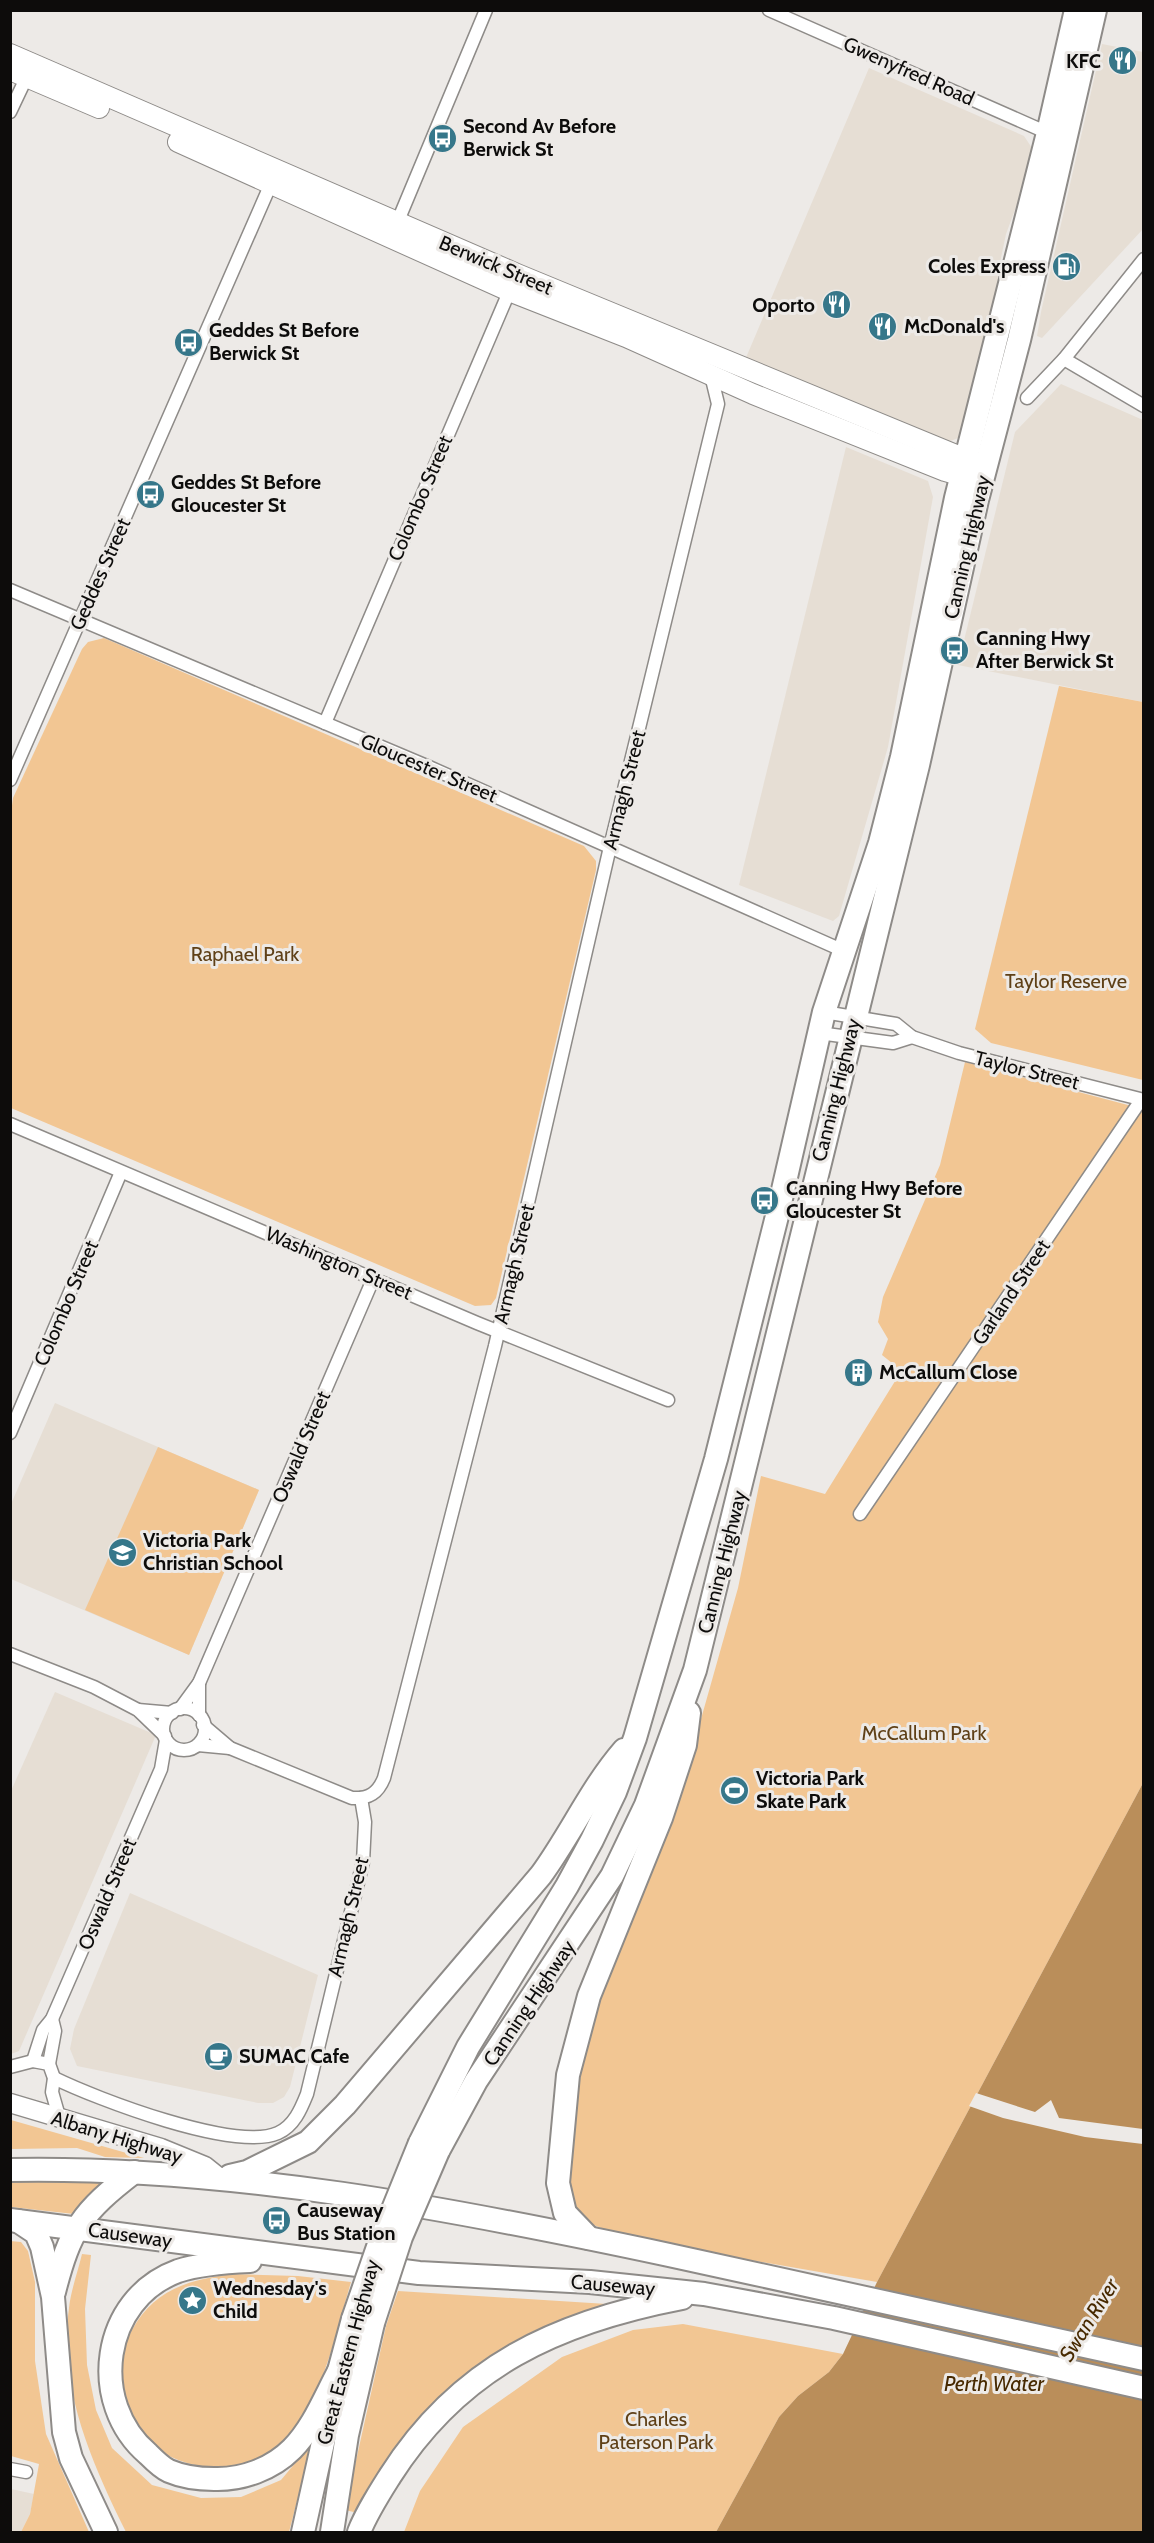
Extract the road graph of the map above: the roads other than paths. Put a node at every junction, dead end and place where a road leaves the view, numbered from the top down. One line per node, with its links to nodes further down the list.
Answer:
1 (486, 10): 10 (street)
2 (769, 10): 8 (street, Gwenyfred Road)
3 (1076, 10): 8 (highway, Canning Highway)
4 (1095, 10): 19 (highway, Canning Highway)
5 (10, 54): 6 (main road, Berwick Street)
6 (23, 70): 7 (street); 9 (main road, Berwick Street)
7 (10, 112)
8 (1048, 133): 19 (highway, Canning Highway)
9 (273, 178): 10 (main road, Berwick Street); 21 (street, Geddes Street)
10 (394, 230): 12 (main road, Berwick Street)
11 (1143, 259): 13 (street)
12 (513, 283): 14 (main road, Berwick Street); 19 (main road, Berwick Street); 22 (street, Colombo Street)
13 (1064, 359): 16 (street); 18 (street)
14 (711, 375): 15 (main road, Berwick Street); 17 (street, Armagh Street)
15 (739, 387): 17 (street); 19 (main road, Berwick Street)
16 (1027, 398)
17 (718, 404): 24 (street, Armagh Street)
18 (1143, 406)
19 (974, 471): 25 (highway, Canning Highway); 27 (highway, Canning Highway)
20 (10, 590): 21 (street, Gloucester Street)
21 (80, 620): 22 (street, Gloucester Street); 23 (street, Geddes Street)
22 (325, 723): 24 (street, Gloucester Street)
23 (10, 780)
24 (610, 847): 25 (street, Gloucester Street); 33 (street, Armagh Street)
25 (844, 951): 26 (highway, Canning Highway)
26 (822, 1022): 27 (street, Taylor Street); 27 (street, Taylor Street); 44 (highway, Canning Highway)
27 (852, 1026): 28 (street, Taylor Street); 28 (street, Taylor Street); 38 (highway, Canning Highway)
28 (912, 1037): 29 (street, Taylor Street)
29 (1142, 1100): 36 (street, Garland Street)
30 (10, 1124): 31 (street, Washington Street)
31 (121, 1172): 32 (street, Washington Street); 35 (street, Colombo Street)
32 (374, 1277): 33 (street, Washington Street); 39 (street, Oswald Street)
33 (498, 1331): 34 (street, Washington Street); 48 (street, Armagh Street)
34 (668, 1400)
35 (10, 1433)
36 (860, 1514)
37 (10, 1654): 40 (street)
38 (695, 1670): 56 (highway, Canning Highway); 62 (highway)
39 (199, 1683): 41 (street, Oswald Street); 42 (street, Oswald Street)
40 (138, 1710): 41 (street); 43 (street)
41 (176, 1711): 42 (street); 43 (street)
42 (201, 1720): 45 (street); 46 (street)
43 (165, 1738): 45 (street); 47 (street, Oswald Street)
44 (634, 1738): 56 (highway, Canning Highway); 59 (highway)
45 (192, 1748): 46 (street); 47 (street)
46 (230, 1748): 48 (street)
47 (161, 1769): 49 (street, Oswald Street)
48 (361, 1798): 53 (street, Armagh Street)
49 (52, 2019): 50 (street, Oswald Street); 51 (street, Oswald Street)
50 (33, 2061): 51 (street); 52 (street)
51 (49, 2064): 53 (street)
52 (10, 2067)
53 (54, 2078): 55 (street)
54 (10, 2103): 55 (main road, Albany Highway)
55 (60, 2120): 59 (main road, Albany Highway)
56 (429, 2147): 66 (highway, Great Eastern Highway, bridge)
57 (10, 2170): 58 (highway, Causeway)
58 (134, 2172): 59 (highway, Causeway); 61 (highway)
59 (220, 2178): 62 (highway, Causeway)
60 (14, 2220): 61 (highway, Causeway); 65 (highway)
61 (76, 2227): 63 (highway, Causeway); 65 (highway)
62 (589, 2238): 67 (highway, Causeway)
63 (302, 2259): 64 (highway, Causeway); 68 (highway)
64 (704, 2294): 69 (highway, Causeway); 75 (highway)
65 (53, 2296): 72 (highway)
66 (363, 2321): 68 (highway, Great Eastern Highway); 74 (highway, Great Eastern Highway)
67 (1143, 2359)
68 (339, 2371): 73 (highway, Great Eastern Highway)
69 (1143, 2388)
70 (10, 2469): 71 (street)
71 (26, 2472)
72 (106, 2532)
73 (303, 2532)
74 (332, 2532)
75 (359, 2532)

